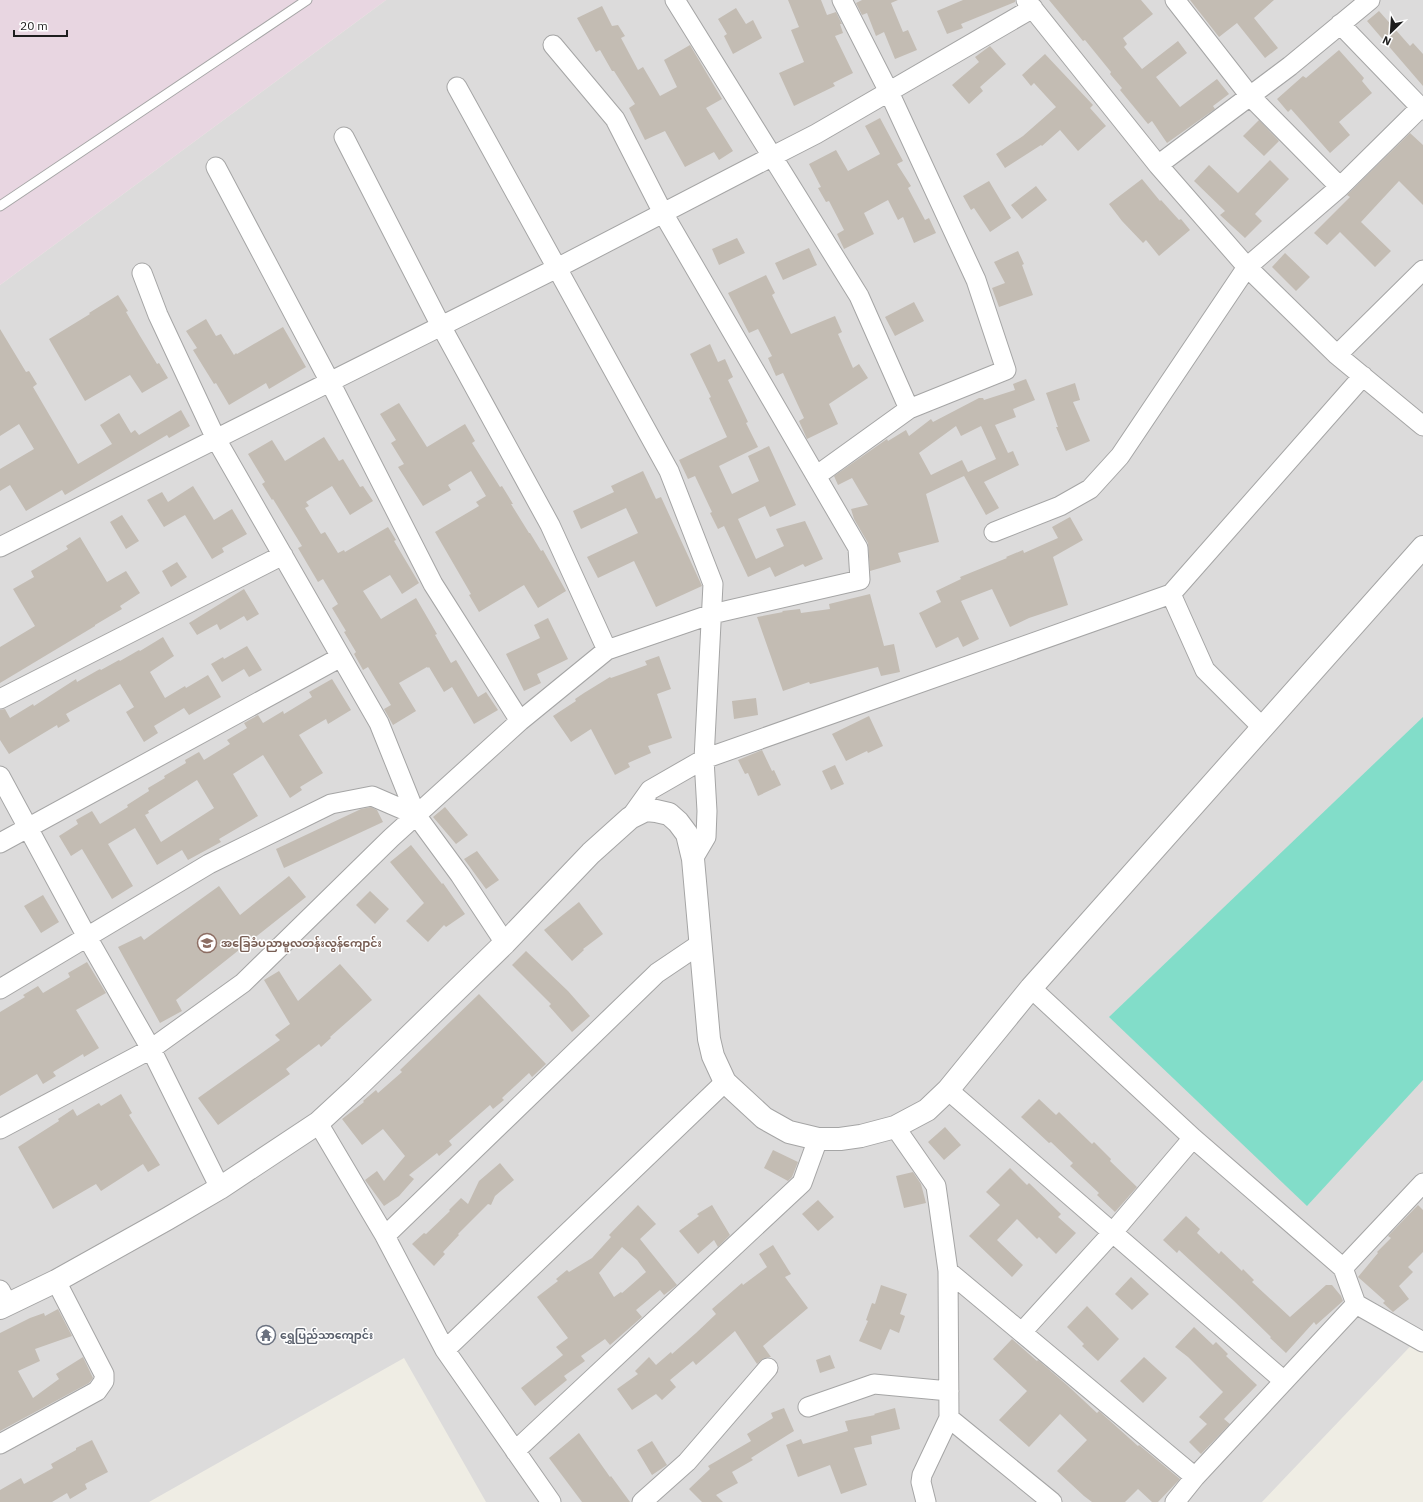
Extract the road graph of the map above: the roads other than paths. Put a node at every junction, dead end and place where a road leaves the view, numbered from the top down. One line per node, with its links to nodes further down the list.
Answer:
1 (307, 0): 18 (lane)
2 (675, 0): 14 (street)
3 (842, 0): 10 (street)
4 (1175, 0): 11 (street)
5 (1370, 0): 7 (street)
6 (1030, 4): 10 (street); 15 (street)
7 (1340, 24): 11 (street); 12 (street)
8 (553, 45): 19 (street)
9 (458, 87): 21 (street)
10 (889, 92): 14 (street); 28 (street)
11 (1250, 96): 15 (street); 17 (street)
12 (1422, 109): 17 (street)
13 (344, 137): 24 (street)
14 (773, 156): 19 (street); 28 (street)
15 (1158, 165): 20 (street)
16 (216, 167): 27 (street)
17 (1340, 188): 20 (street)
18 (0, 206)
19 (663, 213): 21 (street); 31 (street)
20 (1247, 267): 25 (street); 32 (street)
21 (557, 268): 24 (street); 37 (street)
22 (1423, 270): 25 (street)
23 (142, 273): 30 (street)
24 (441, 326): 27 (street); 38 (street)
25 (1337, 355): 26 (street)
26 (1363, 376): 29 (street); 36 (street)
27 (330, 382): 30 (street); 41 (street)
28 (909, 410): 31 (street)
29 (1423, 426)
30 (216, 439): 33 (street); 35 (street)
31 (816, 476): 37 (street)
32 (994, 532)
33 (0, 547)
34 (1423, 547): 42 (street)
35 (283, 555): 39 (street); 40 (street)
36 (1171, 594): 42 (street); 43 (street)
37 (712, 614): 38 (street); 43 (street)
38 (607, 650): 41 (street)
39 (340, 657): 45 (street); 47 (street)
40 (0, 699)
41 (520, 721): 45 (street)
42 (1263, 728): 53 (street)
43 (704, 759): 46 (street); 49 (street)
44 (0, 776): 47 (street)
45 (416, 815): 50 (street); 51 (street); 55 (street)
46 (630, 818): 49 (street); 51 (street)
47 (28, 828): 48 (street); 50 (street)
48 (0, 843)
49 (693, 859): 52 (street)
50 (87, 937): 54 (street); 55 (street)
51 (505, 943): 58 (street)
52 (700, 944): 56 (street); 66 (street)
53 (1031, 988): 57 (street); 61 (street)
54 (0, 989)
55 (151, 1049): 60 (street); 64 (street)
56 (725, 1082): 62 (street); 74 (street)
57 (948, 1090): 59 (street); 65 (street)
58 (318, 1123): 64 (street); 66 (street)
59 (895, 1127): 62 (street); 68 (street)
60 (0, 1129)
61 (1193, 1138): 65 (street); 67 (street)
62 (818, 1139): 81 (street)
63 (1423, 1183): 67 (street)
64 (220, 1188): 69 (street)
65 (1113, 1232): 72 (street); 76 (street)
66 (386, 1236): 74 (street)
67 (1343, 1268): 71 (street)
68 (948, 1271): 72 (street); 77 (street)
69 (56, 1281): 70 (street); 80 (street)
70 (3, 1301)
71 (1356, 1304): 73 (street); 76 (street)
72 (1022, 1332): 82 (street)
73 (1423, 1342)
74 (445, 1350): 81 (street)
75 (768, 1368): 84 (street)
76 (1284, 1381): 82 (street)
77 (949, 1392): 78 (street); 79 (street)
78 (808, 1407)
79 (950, 1418): 85 (street); 86 (street)
80 (0, 1444)
81 (514, 1451): 83 (street)
82 (1195, 1477): 87 (street)
83 (551, 1502)
84 (642, 1502)
85 (926, 1502)
86 (1052, 1502)
87 (1175, 1502)

